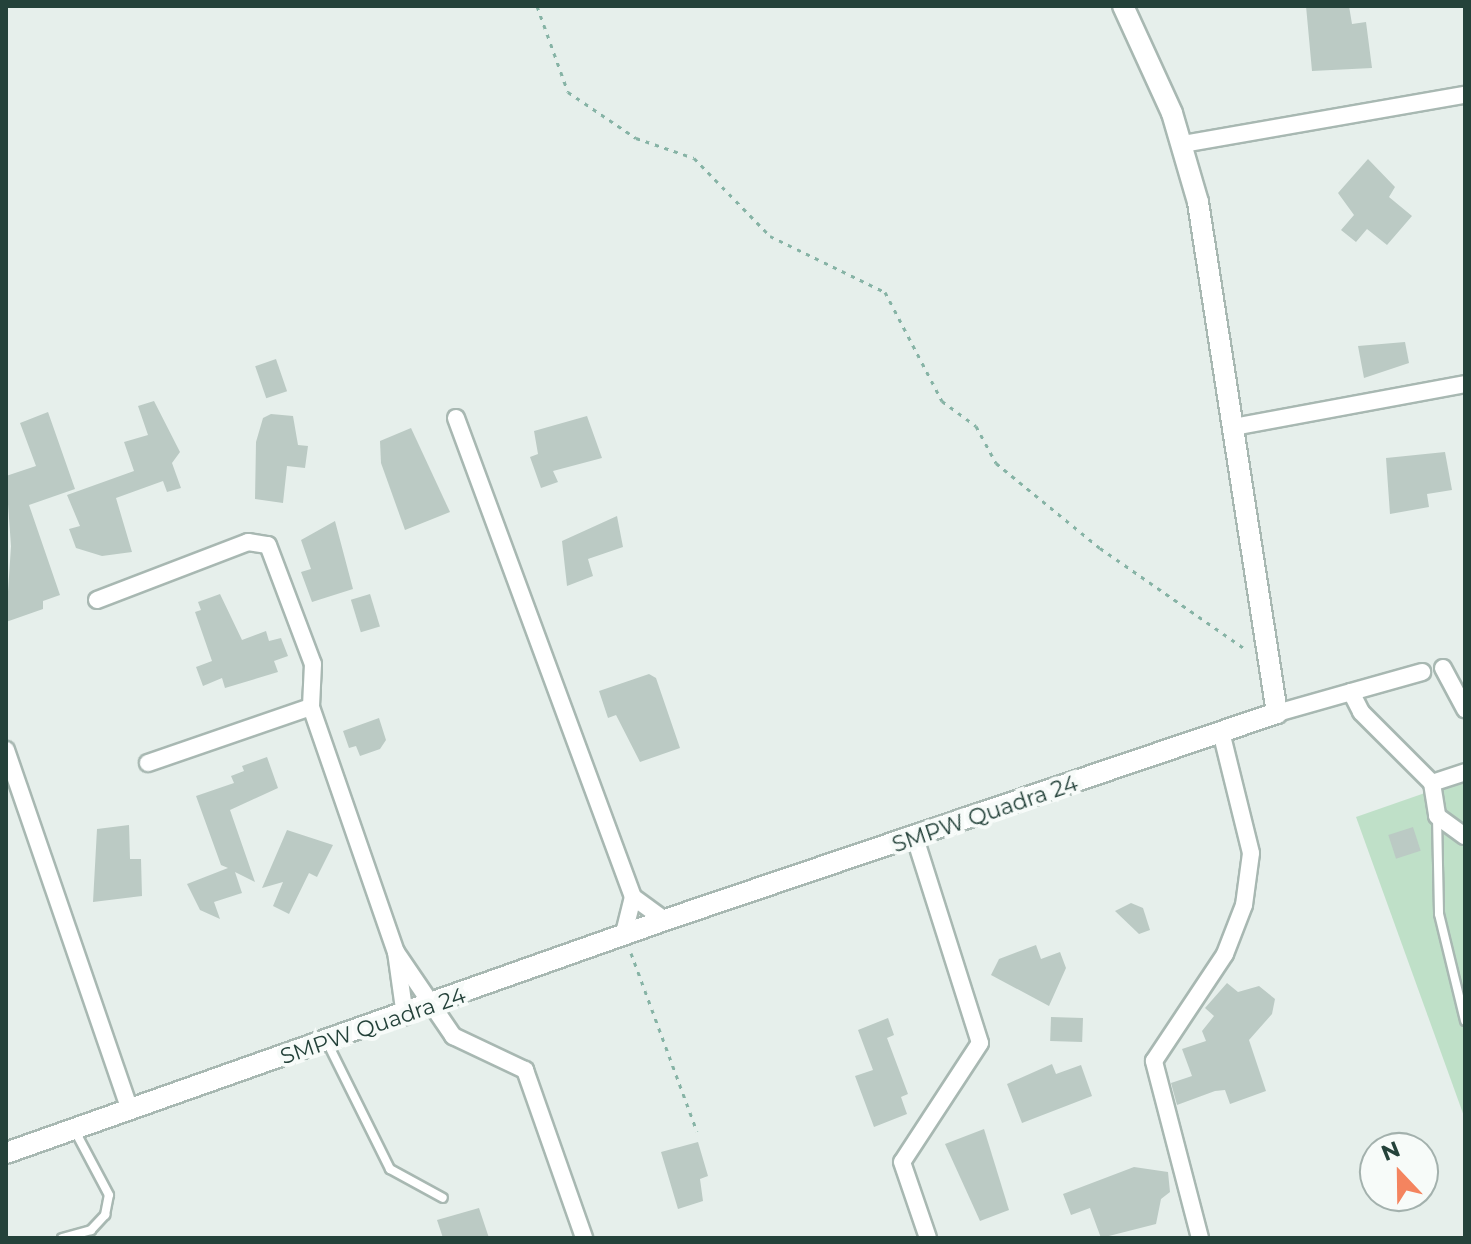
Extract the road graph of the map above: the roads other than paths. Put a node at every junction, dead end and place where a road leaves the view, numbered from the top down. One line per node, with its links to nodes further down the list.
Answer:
1 (1123, 6): 3 (street)
2 (1465, 95): 3 (street)
3 (1183, 144): 6 (street)
4 (1465, 384): 6 (street)
5 (456, 418): 22 (street)
6 (1234, 427): 13 (street)
7 (97, 600): 11 (street)
8 (1443, 668): 12 (street)
9 (1422, 672): 10 (street)
10 (1351, 692): 13 (street); 18 (street)
11 (311, 707): 16 (street); 25 (street)
12 (1465, 709)
13 (1277, 713): 14 (street, SMPW Quadra 24)
14 (1221, 732): 21 (street, SMPW Quadra 24); 37 (street)
15 (6, 750): 30 (street)
16 (148, 763)
17 (1465, 772): 18 (street)
18 (1432, 783): 19 (street)
19 (1437, 816): 20 (street); 28 (lane)
20 (1465, 836)
21 (915, 838): 23 (street, SMPW Quadra 24); 36 (street)
22 (633, 897): 23 (street); 24 (street)
23 (665, 920): 24 (street, SMPW Quadra 24)
24 (624, 934): 26 (street, SMPW Quadra 24)
25 (396, 952): 26 (street); 27 (street)
26 (432, 1006): 27 (street, SMPW Quadra 24); 35 (street)
27 (405, 1016): 29 (street, SMPW Quadra 24)
28 (1465, 1021)
29 (327, 1042): 30 (street, SMPW Quadra 24); 33 (lane)
30 (130, 1110): 31 (street, SMPW Quadra 24)
31 (74, 1130): 32 (street, SMPW Quadra 24); 34 (lane)
32 (6, 1153)
33 (443, 1198)
34 (62, 1238)
35 (584, 1238)
36 (928, 1238)
37 (1200, 1238)

